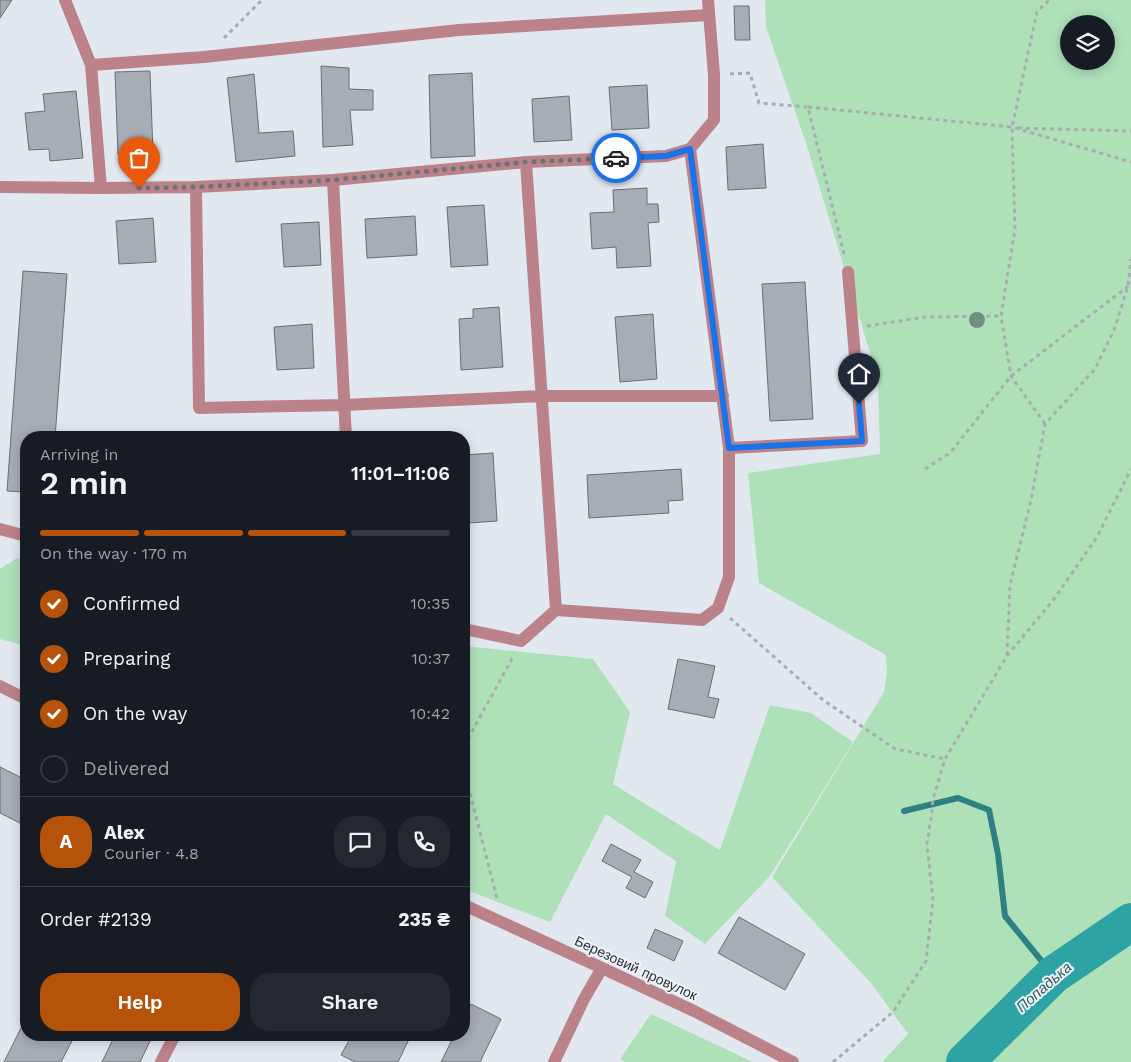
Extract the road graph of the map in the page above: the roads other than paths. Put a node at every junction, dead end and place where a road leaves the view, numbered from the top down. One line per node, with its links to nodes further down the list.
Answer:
1 (65, 0): 4 (street)
2 (708, 0): 3 (street)
3 (709, 15): 4 (street); 5 (street)
4 (91, 65): 10 (street)
5 (690, 149): 6 (street); 13 (street)
6 (526, 162): 7 (street); 12 (street)
7 (333, 180): 9 (street); 14 (street)
8 (0, 187): 10 (street)
9 (196, 187): 10 (street); 14 (street)
10 (101, 188)
11 (848, 272): 16 (street)
12 (542, 396): 13 (street); 14 (street); 19 (street)
13 (723, 396): 16 (street)
14 (344, 405): 15 (street)
15 (346, 431)
16 (729, 448): 19 (street)
17 (0, 529): 18 (street)
18 (20, 534)
19 (556, 610): 20 (street)
20 (470, 629)
21 (0, 686): 22 (street)
22 (20, 696)
23 (470, 908): 24 (street, Березовий провулок)
24 (602, 968): 27 (street); 28 (street, Березовий провулок)
25 (172, 1041): 26 (street)
26 (161, 1062)
27 (554, 1062)
28 (793, 1062)

